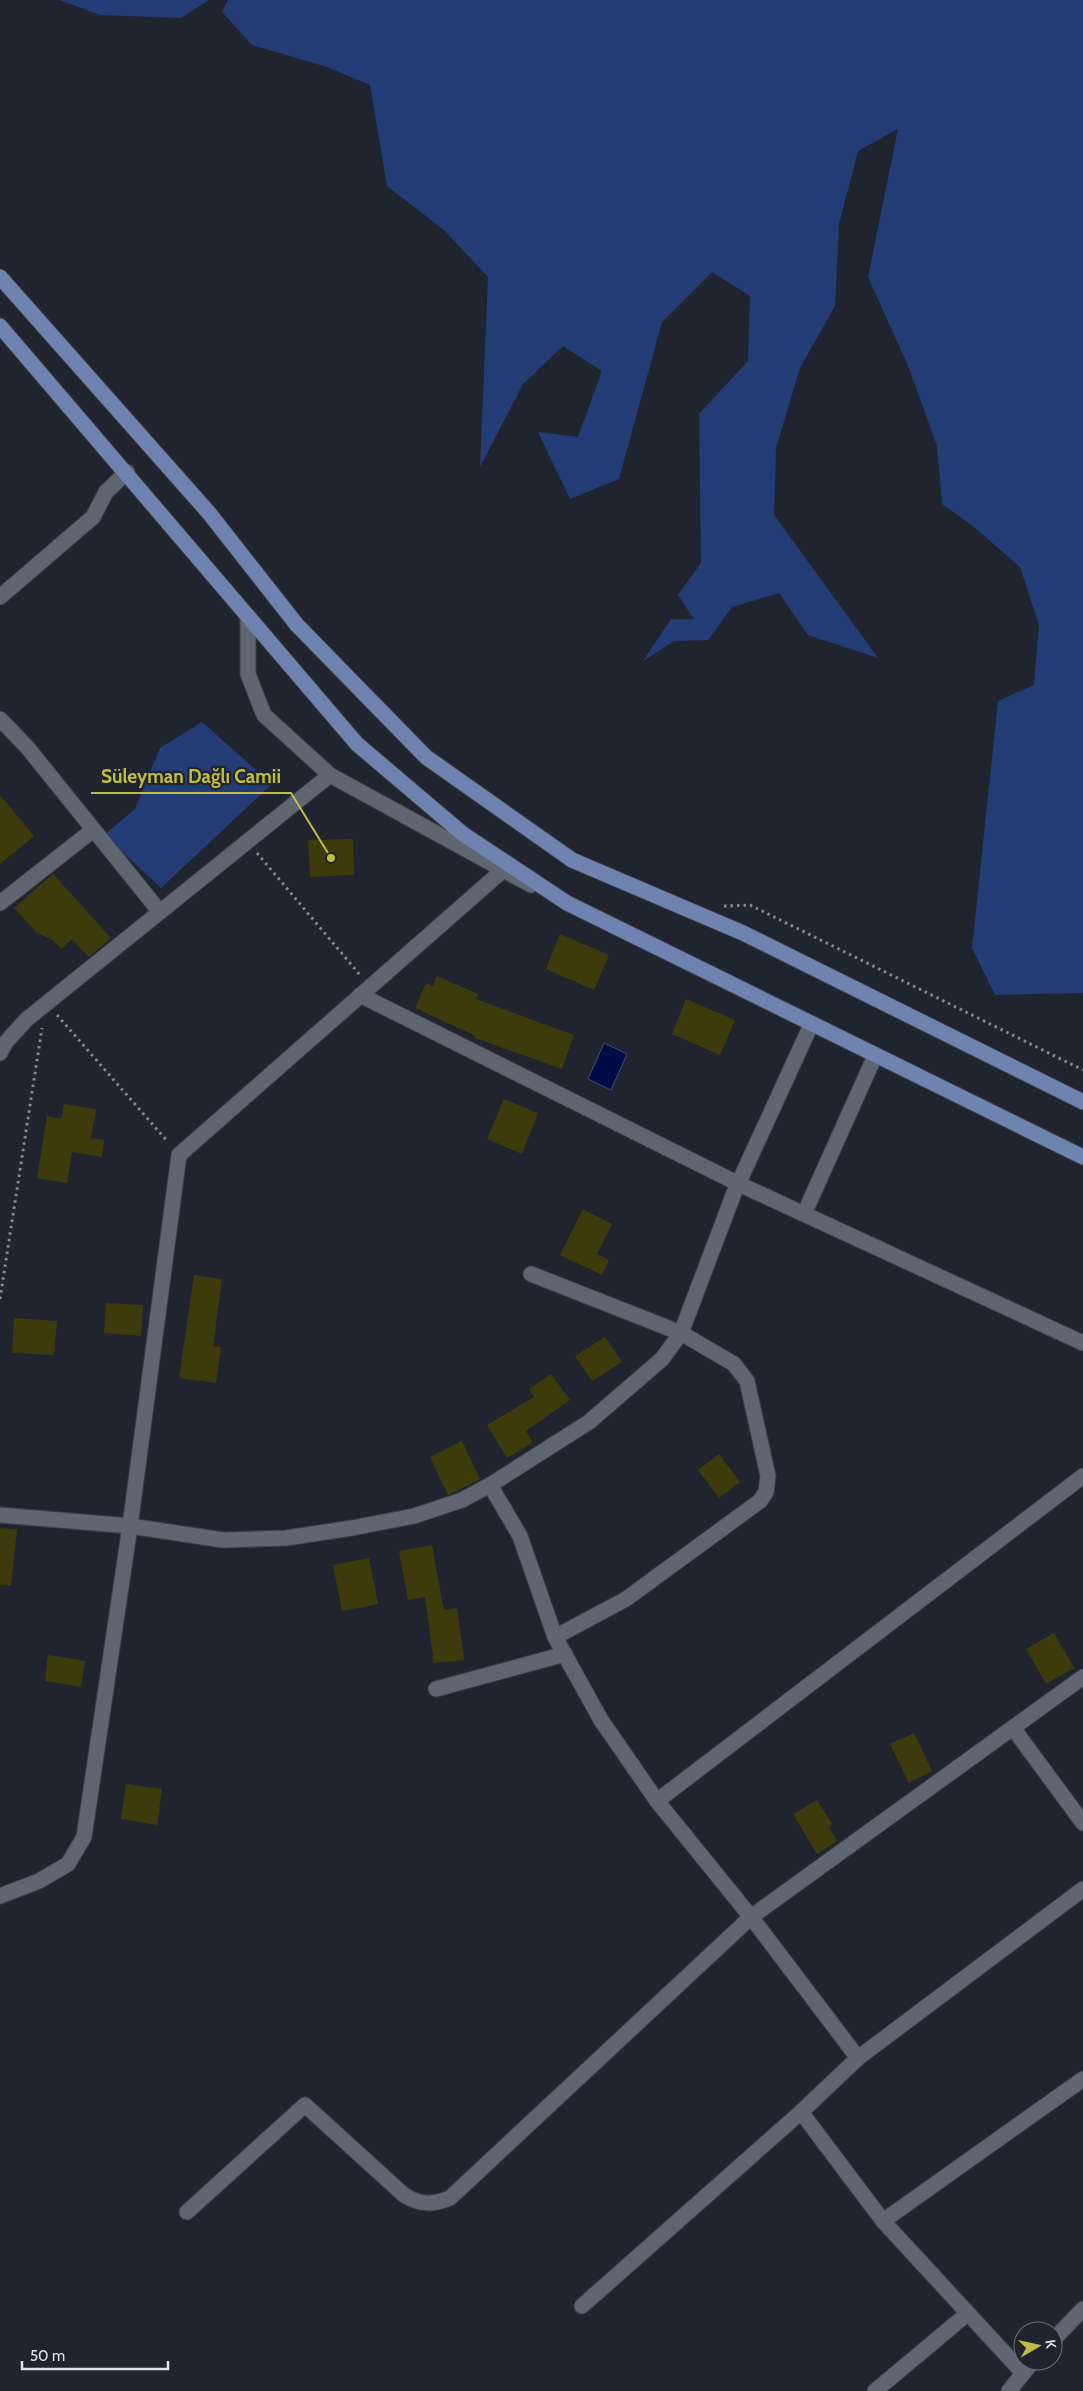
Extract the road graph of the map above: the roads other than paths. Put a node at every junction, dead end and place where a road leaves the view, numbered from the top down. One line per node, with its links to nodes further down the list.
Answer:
1 (0, 277): 17 (main road)
2 (0, 326): 3 (main road)
3 (127, 472): 4 (street); 5 (main road)
4 (0, 597)
5 (248, 616): 7 (street); 11 (main road)
6 (0, 719): 8 (street)
7 (330, 775): 9 (street); 12 (street)
8 (93, 830): 10 (street); 12 (street)
9 (502, 871): 11 (street); 13 (street)
10 (0, 903)
11 (567, 903): 14 (main road)
12 (160, 912): 15 (street)
13 (365, 991): 19 (street); 27 (street)
14 (811, 1025): 16 (main road); 19 (street)
15 (0, 1053)
16 (875, 1056): 18 (main road); 20 (street)
17 (1083, 1102)
18 (1083, 1156)
19 (739, 1184): 20 (street); 22 (street)
20 (804, 1214): 23 (street)
21 (531, 1274): 22 (street)
22 (681, 1333): 25 (street); 28 (street)
23 (1083, 1343)
24 (1083, 1476): 33 (street)
25 (490, 1485): 27 (street); 28 (street)
26 (0, 1515): 27 (street)
27 (130, 1526): 36 (street)
28 (555, 1638): 29 (street)
29 (564, 1654): 31 (street); 33 (street)
30 (1083, 1677): 32 (street)
31 (436, 1689)
32 (1013, 1728): 34 (street); 37 (street)
33 (658, 1801): 37 (street)
34 (1083, 1823)
35 (1083, 1889): 38 (street)
36 (0, 1896)
37 (751, 1916): 38 (street); 41 (street)
38 (858, 2058): 40 (street)
39 (1083, 2079): 42 (street)
40 (801, 2112): 42 (street); 43 (street)
41 (187, 2212)
42 (884, 2221): 45 (street)
43 (582, 2306)
44 (1083, 2309): 46 (street)
45 (966, 2314): 47 (street); 49 (street)
46 (1063, 2330)
47 (1013, 2354)
48 (1023, 2371): 50 (street)
49 (874, 2391)
50 (1009, 2391)

